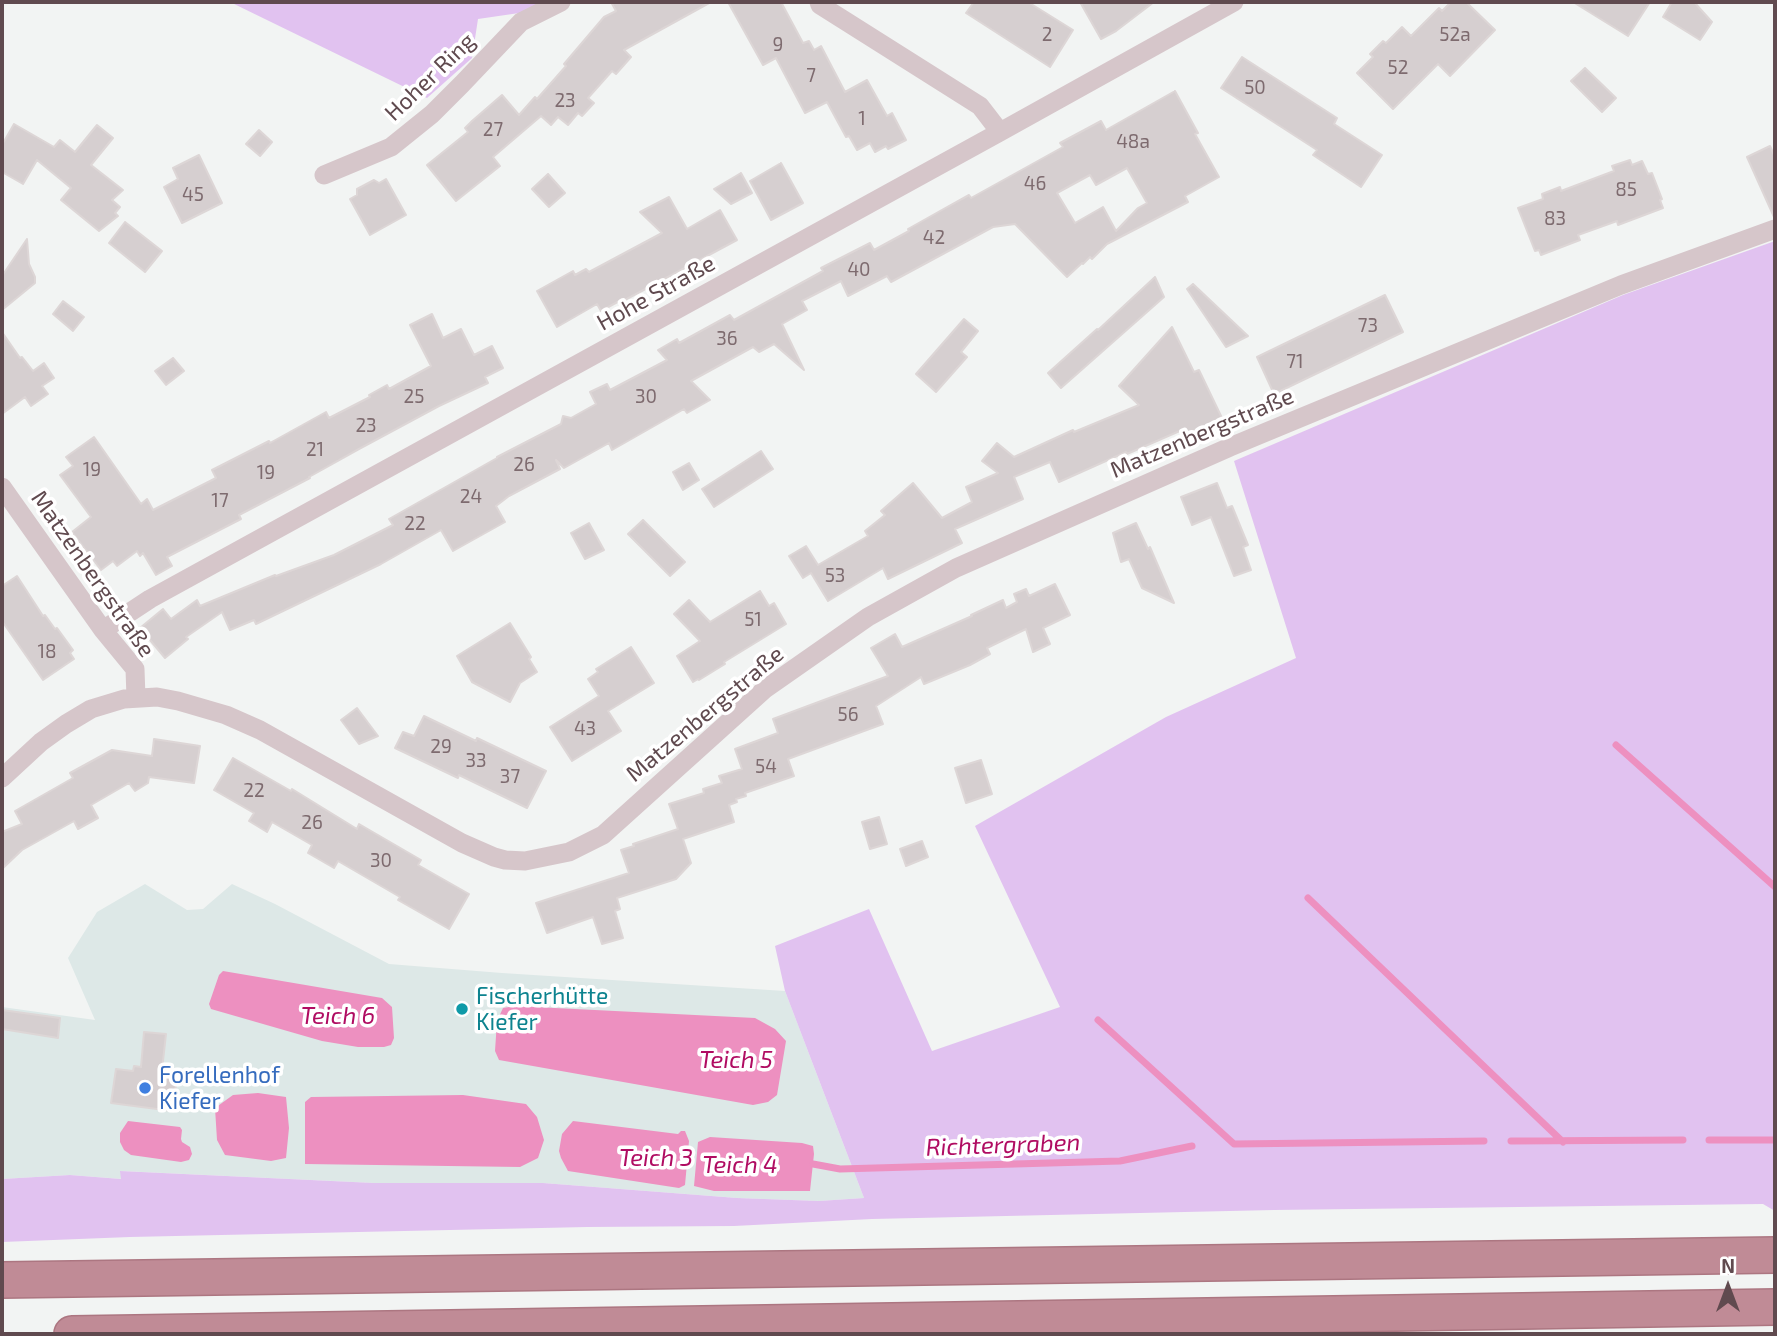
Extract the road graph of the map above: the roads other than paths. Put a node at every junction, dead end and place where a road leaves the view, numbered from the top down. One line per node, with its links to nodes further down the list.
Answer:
1 (561, 2): 5 (street, Hoher Ring)
2 (819, 2): 4 (street)
3 (1234, 2): 4 (street, Hohe Straße)
4 (1000, 132): 8 (street, Hohe Straße)
5 (324, 175)
6 (1775, 229): 9 (street, Matzenbergstraße)
7 (2, 487): 8 (street, Matzenbergstraße)
8 (103, 630): 9 (street, Matzenbergstraße)
9 (136, 698): 10 (street)
10 (2, 778)
11 (1775, 1255): 12 (highway)
12 (2, 1280)
13 (1775, 1307): 14 (highway)
14 (72, 1334)

